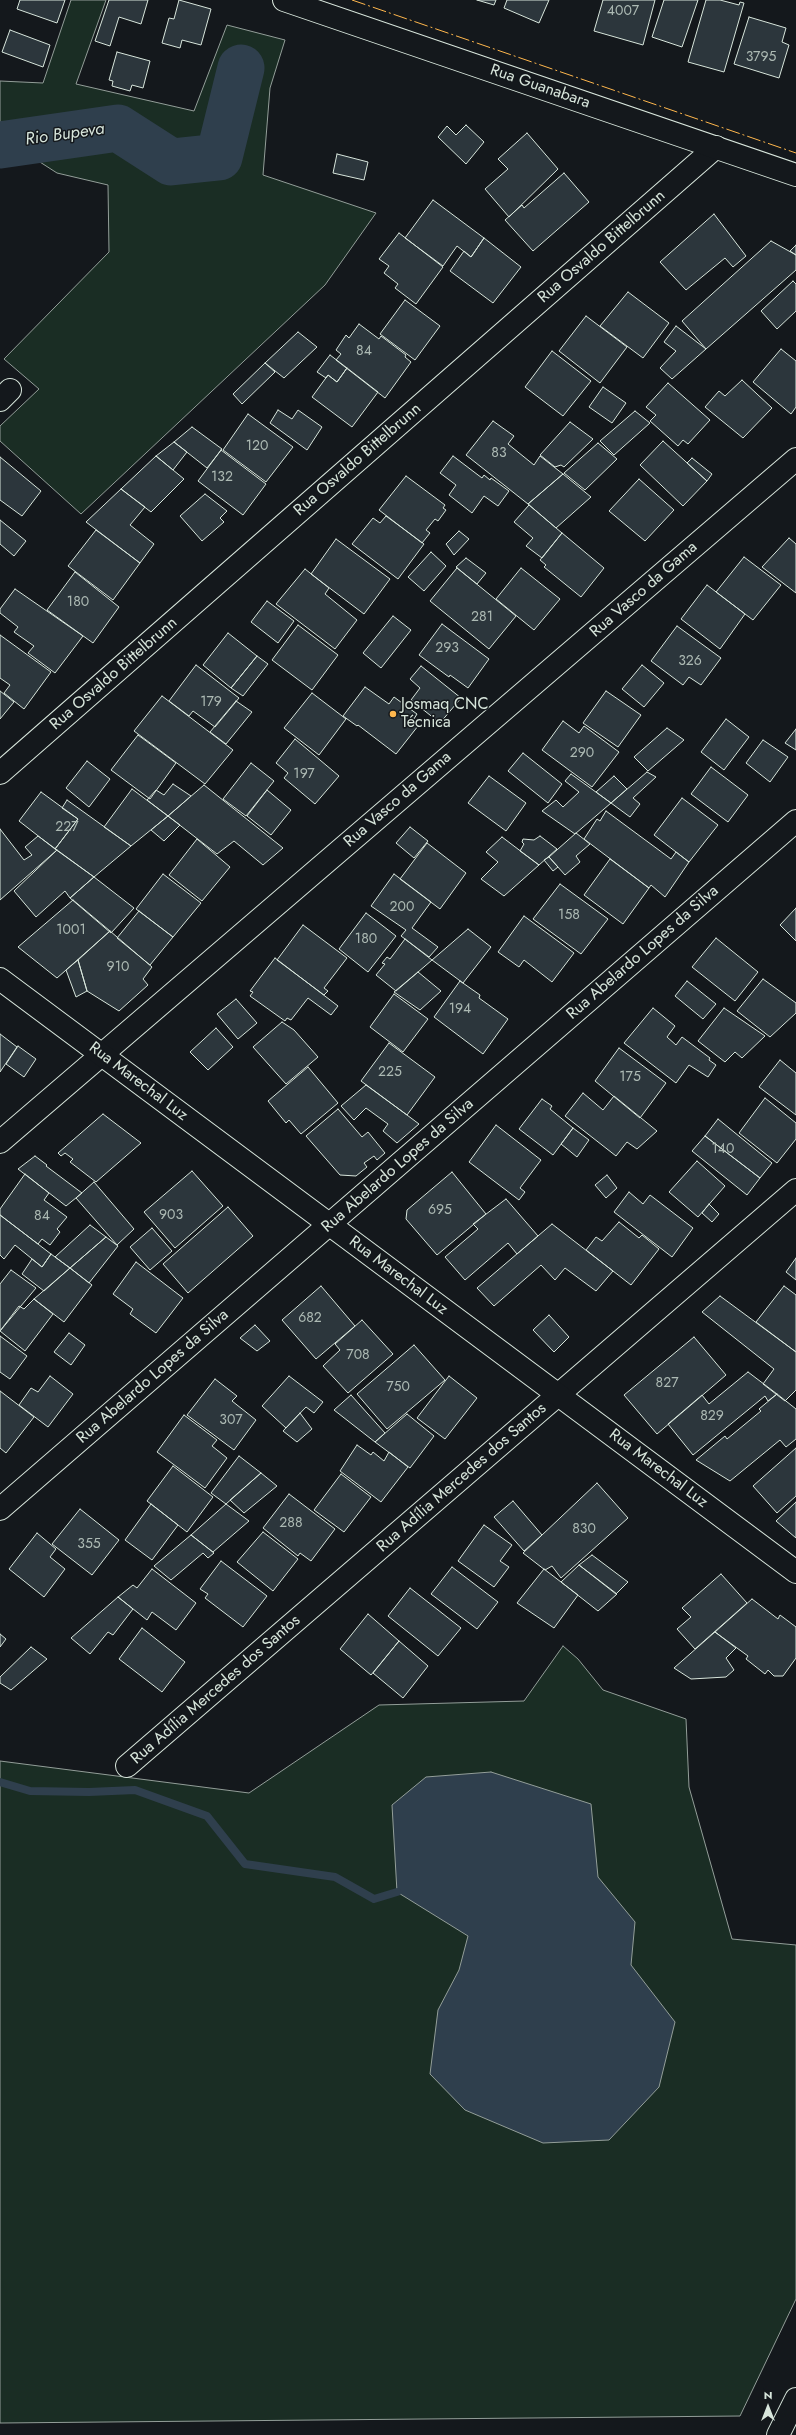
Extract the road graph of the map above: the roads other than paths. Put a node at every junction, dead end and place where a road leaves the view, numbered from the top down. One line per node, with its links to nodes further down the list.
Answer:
1 (284, 0): 2 (street, Rua Guanabara)
2 (716, 147): 3 (street, Rua Guanabara); 5 (street, Rua Osvaldo Bittelbrunn)
3 (796, 175)
4 (796, 459): 8 (street, Rua Vasco da Gama)
5 (0, 774)
6 (796, 821): 11 (street, Rua Abelardo Lopes da Silva)
7 (0, 979): 8 (street, Rua Marechal Luz)
8 (101, 1055): 9 (street, Rua Vasco da Gama); 11 (street, Rua Marechal Luz)
9 (0, 1142)
10 (796, 1190): 12 (street, Rua Adília Mercedes dos Santos)
11 (330, 1225): 12 (street, Rua Marechal Luz); 13 (street, Rua Abelardo Lopes da Silva)
12 (558, 1395): 14 (street, Rua Marechal Luz); 15 (street, Rua Adília Mercedes dos Santos)
13 (0, 1509)
14 (796, 1572)
15 (127, 1766)
16 (796, 2400): 17 (street)
17 (778, 2435)

